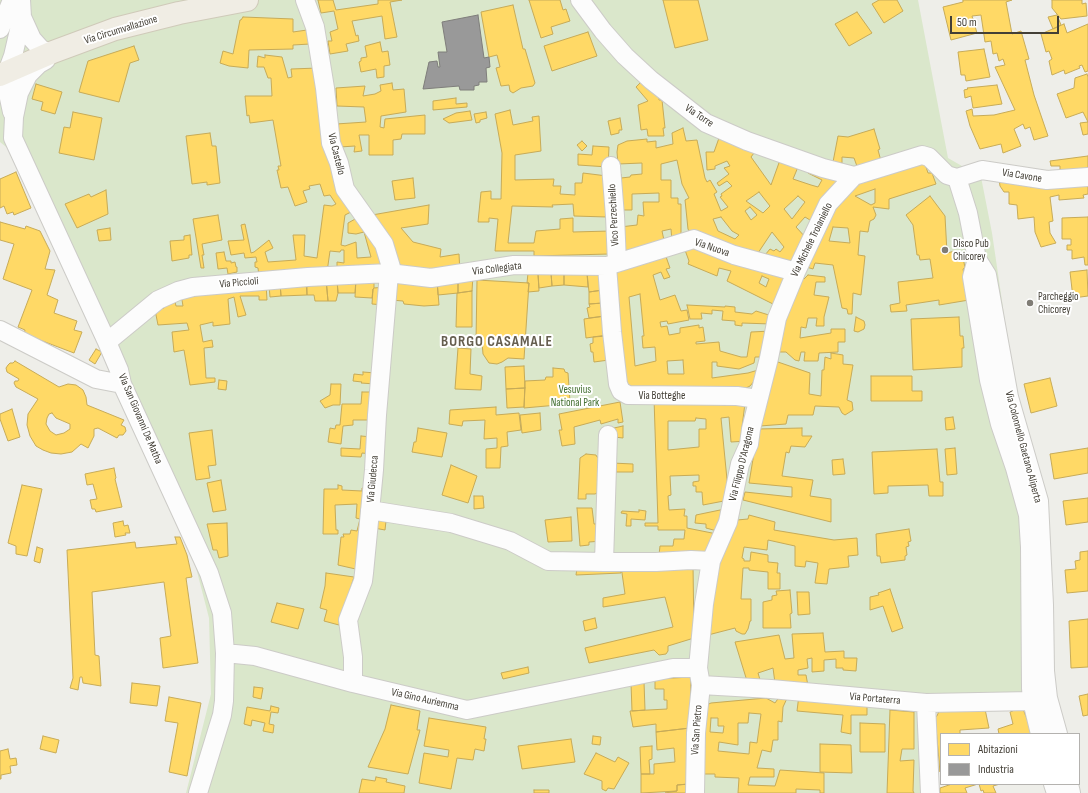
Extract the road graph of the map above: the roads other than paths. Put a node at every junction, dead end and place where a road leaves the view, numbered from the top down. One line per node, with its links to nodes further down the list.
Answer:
1 (12, 0): 6 (street)
2 (247, 0): 7 (main road, Via Circumvallazione)
3 (305, 0): 16 (street, Via Castello)
4 (580, 0): 11 (street, Via Torre)
5 (21, 8): 7 (street); 8 (street)
6 (0, 29)
7 (59, 51): 8 (main road, Via Circumvallazione); 9 (street, Via San Giovanni De Matha)
8 (4, 73): 9 (street)
9 (7, 121): 18 (street, Via San Giovanni De Matha)
10 (611, 166): 14 (street, Vico Perzechiello)
11 (854, 176): 13 (street, Via Michele Troianiello); 15 (street, Via Michele Troianiello)
12 (1088, 177): 13 (street, Via Cavone)
13 (958, 178): 28 (street, Via Colonnello Gaetano Aliperta)
14 (612, 265): 15 (street, Via Nuova); 16 (street, Via Collegiata); 20 (street, Via Botteghe)
15 (796, 272): 20 (street, Via Michele Troianiello)
16 (389, 273): 18 (street, Via Piccioli); 22 (street, Via Giudecca)
17 (0, 330): 19 (street)
18 (107, 342): 19 (street, Via San Giovanni De Matha)
19 (122, 384): 25 (street, Via San Giovanni De Matha)
20 (758, 400): 23 (street, Via Filippo D'Aragona)
21 (608, 435): 24 (street)
22 (370, 510): 24 (street); 27 (street, Via Giudecca)
23 (711, 561): 24 (street); 26 (street, Via Filippo D'Aragona)
24 (604, 562)
25 (225, 653): 27 (street, Via Gino Auriemma); 32 (street, Via San Giovanni De Matha)
26 (700, 677): 27 (street, Via Gino Auriemma); 29 (street, Via Portaterra); 33 (street, Via San Pietro)
27 (353, 683)
28 (1040, 700): 29 (street, Via Portaterra); 30 (street, Via Colonnello Gaetano Aliperta); 31 (street, Via Colonnello Gaetano Aliperta)
29 (926, 703): 34 (street)
30 (1040, 733)
31 (1057, 733)
32 (198, 793)
33 (695, 793)
34 (930, 793)

